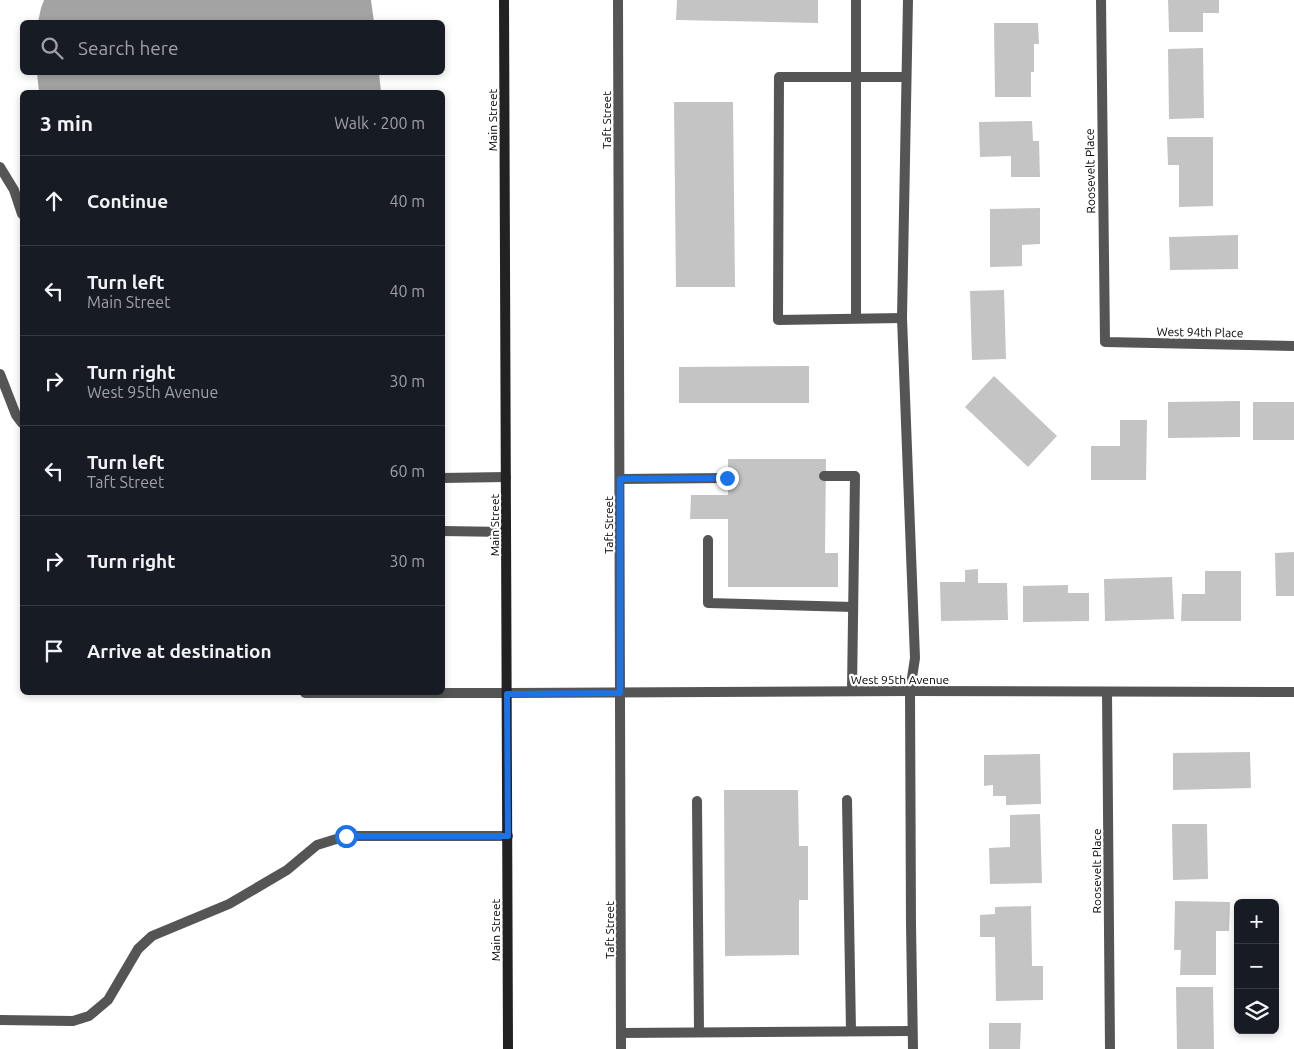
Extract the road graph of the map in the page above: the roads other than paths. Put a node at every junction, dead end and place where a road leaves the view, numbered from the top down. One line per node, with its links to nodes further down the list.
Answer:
1 (504, 0): 17 (main road, Main Street)
2 (618, 0): 20 (street, Taft Street)
3 (856, 0): 6 (street)
4 (908, 0): 7 (street)
5 (1100, 0): 12 (street, Roosevelt Place)
6 (857, 77): 7 (street); 10 (street); 10 (street)
7 (906, 77): 11 (street)
8 (0, 167): 9 (street)
9 (20, 208)
10 (856, 318): 11 (street)
11 (902, 318): 26 (street)
12 (1105, 342): 13 (street, West 94th Place)
13 (1294, 346)
14 (0, 374): 15 (street)
15 (20, 420)
16 (824, 476): 24 (street)
17 (506, 477): 18 (street); 22 (main road, Main Street)
18 (445, 478)
19 (727, 478): 20 (street)
20 (620, 479): 29 (street, Taft Street)
21 (445, 531): 22 (street)
22 (506, 532): 31 (main road, Main Street)
23 (708, 540): 24 (street)
24 (853, 607): 25 (street)
25 (852, 691): 26 (street, West 95th Avenue); 29 (street, West 95th Avenue)
26 (910, 691): 27 (street, West 95th Avenue); 37 (street)
27 (1107, 692): 28 (street, West 95th Avenue); 43 (street, Roosevelt Place)
28 (1294, 692)
29 (620, 693): 31 (street, West 95th Avenue); 39 (street, Taft Street)
30 (445, 694): 31 (street, West 95th Avenue)
31 (507, 694): 34 (main road, Main Street)
32 (847, 800): 36 (street)
33 (697, 801): 38 (street)
34 (508, 836): 35 (street); 40 (main road, Main Street)
35 (0, 1020)
36 (851, 1031): 37 (street); 38 (street)
37 (912, 1031): 42 (street)
38 (699, 1032): 39 (street)
39 (621, 1033): 41 (street, Taft Street)
40 (508, 1049)
41 (621, 1049)
42 (913, 1049)
43 (1110, 1049)

